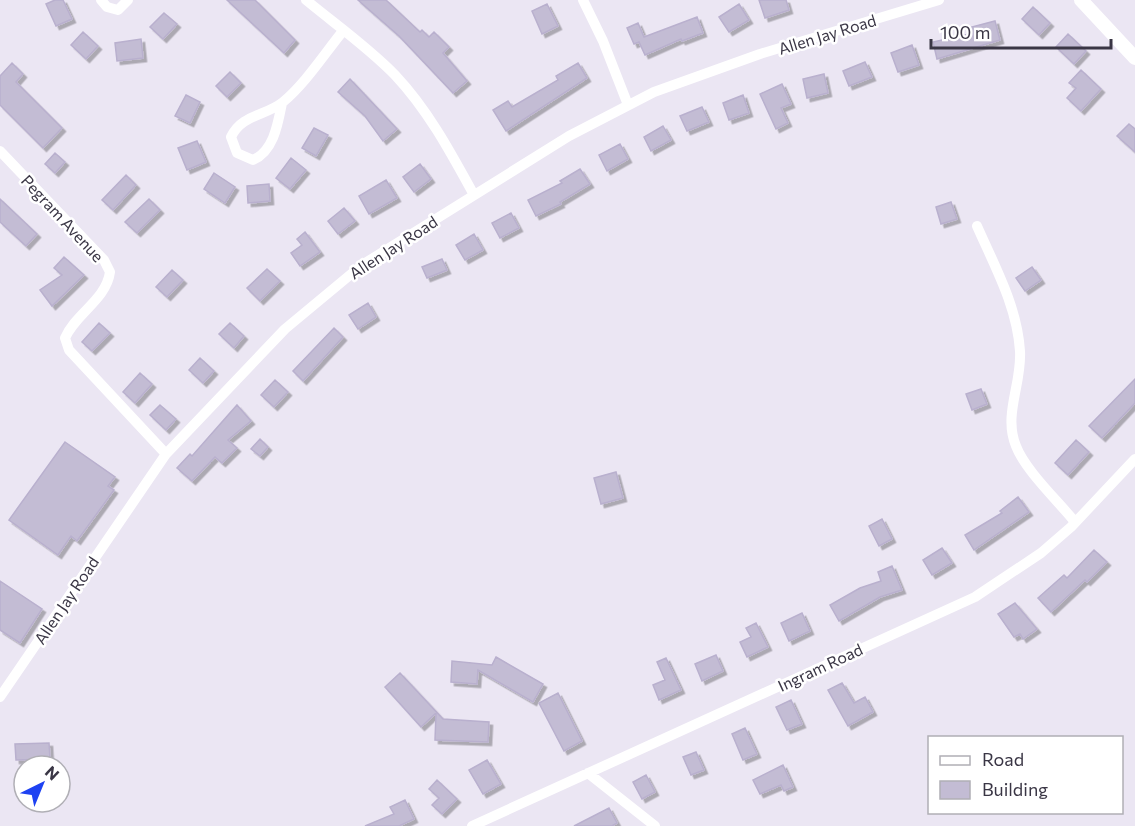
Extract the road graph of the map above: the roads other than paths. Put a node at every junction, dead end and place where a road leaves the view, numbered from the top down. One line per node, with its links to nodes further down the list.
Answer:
1 (101, 0): 2 (street)
2 (128, 0)
3 (306, 0): 7 (street)
4 (583, 0): 10 (street)
5 (939, 0): 10 (street, Allen Jay Road)
6 (1081, 0): 8 (street)
7 (343, 31): 9 (street); 12 (street)
8 (1135, 58)
9 (282, 103): 9 (street)
10 (628, 105): 12 (street, Allen Jay Road)
11 (0, 151): 14 (street, Pegram Avenue)
12 (474, 195): 14 (street, Allen Jay Road)
13 (977, 226): 16 (street)
14 (165, 454): 17 (street, Allen Jay Road)
15 (1135, 459): 16 (street, Ingram Road)
16 (1075, 522): 18 (street, Ingram Road)
17 (0, 697)
18 (588, 773): 19 (street, Ingram Road); 20 (street)
19 (472, 826)
20 (655, 826)

